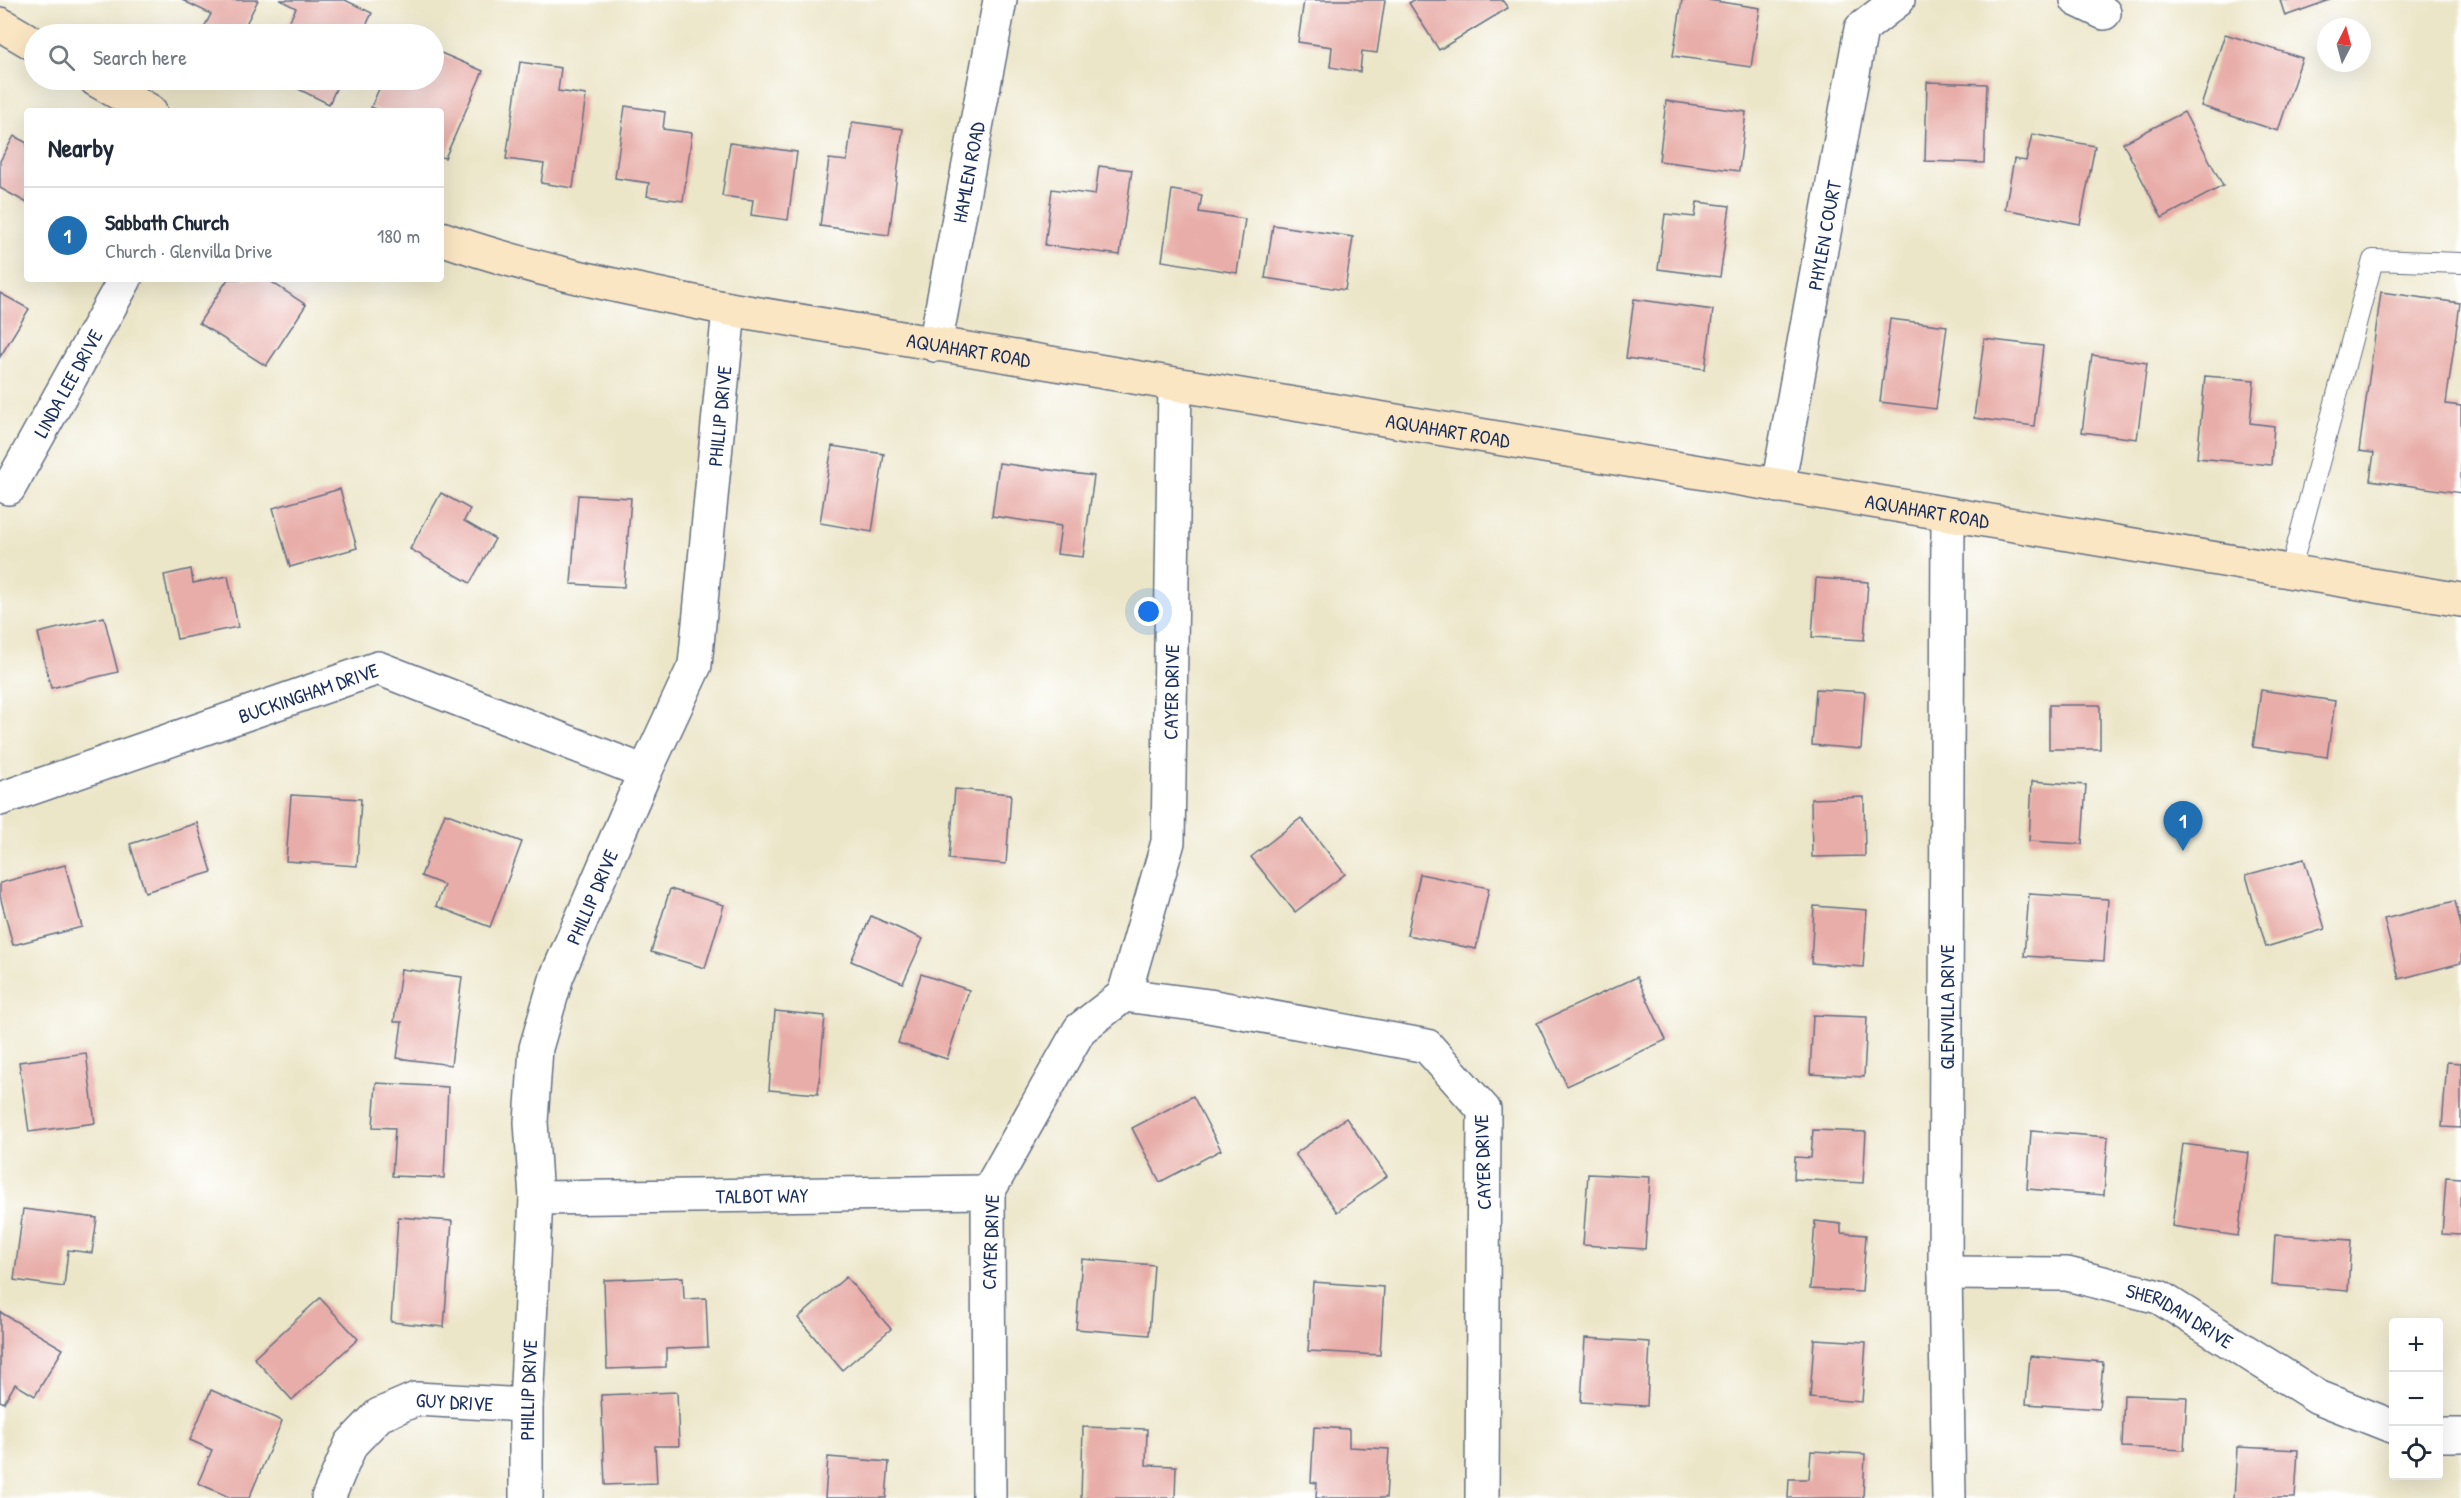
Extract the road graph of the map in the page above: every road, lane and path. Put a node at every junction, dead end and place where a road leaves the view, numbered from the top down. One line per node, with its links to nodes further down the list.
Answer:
1 (1000, 0): 11 (street, HAMLEN ROAD)
2 (1898, 0): 13 (street, PHYLEN COURT)
3 (0, 24): 4 (street)
4 (24, 38)
5 (113, 90): 6 (street)
6 (145, 108)
7 (444, 239): 10 (street, AQUAHART ROAD)
8 (2461, 263): 16 (lane)
9 (123, 282): 14 (street, LINDA LEE DRIVE)
10 (729, 309): 11 (street, AQUAHART ROAD); 18 (street, PHILLIP DRIVE)
11 (935, 345): 12 (street, AQUAHART ROAD)
12 (1175, 385): 13 (street, AQUAHART ROAD); 20 (street, CAYER DRIVE)
13 (1778, 486): 15 (street, AQUAHART ROAD)
14 (9, 488)
15 (1948, 516): 16 (street, AQUAHART ROAD); 23 (street, GLENVILLA DRIVE)
16 (2290, 572): 17 (street, AQUAHART ROAD)
17 (2461, 600)
18 (645, 772): 19 (street, BUCKINGHAM DRIVE); 22 (street, PHILLIP DRIVE)
19 (0, 799)
20 (1124, 995): 21 (street, CAYER DRIVE); 31 (street, CAYER DRIVE)
21 (988, 1192): 22 (street, TALBOT WAY); 30 (street, CAYER DRIVE)
22 (536, 1198): 24 (street, PHILLIP DRIVE)
23 (1945, 1273): 25 (street, SHERIDAN DRIVE); 32 (street, GLENVILLA DRIVE)
24 (526, 1405): 28 (street, GUY DRIVE); 29 (street, PHILLIP DRIVE)
25 (2389, 1424)
26 (2443, 1435): 27 (street)
27 (2461, 1435)
28 (328, 1498)
29 (526, 1498)
30 (989, 1498)
31 (1482, 1498)
32 (1949, 1498)

